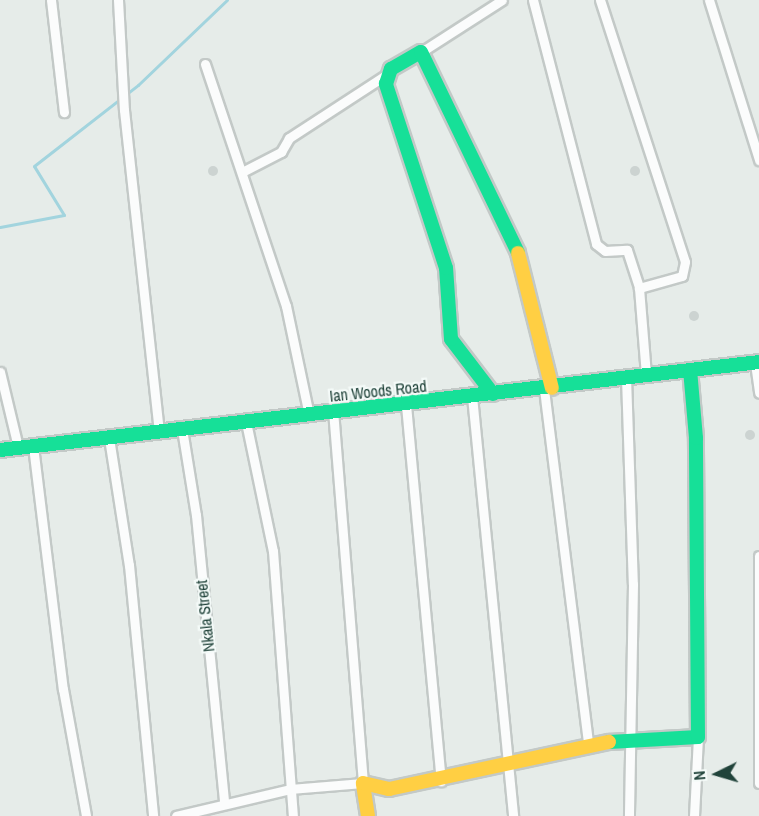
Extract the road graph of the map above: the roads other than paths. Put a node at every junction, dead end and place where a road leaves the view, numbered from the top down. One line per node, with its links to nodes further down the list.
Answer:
1 (51, 0): 10 (street)
2 (118, 0): 28 (street)
3 (502, 0): 7 (street)
4 (533, 0): 13 (street)
5 (600, 0): 13 (street)
6 (709, 0): 11 (street)
7 (421, 52): 9 (street); 19 (street)
8 (205, 64): 12 (street)
9 (387, 74): 12 (street); 21 (street)
10 (64, 112)
11 (759, 160)
12 (244, 171): 25 (street)
13 (639, 288): 17 (street)
14 (757, 363): 15 (street, Ian Woods Road); 20 (street)
15 (690, 370): 17 (street, Ian Woods Road); 34 (street)
16 (0, 372): 30 (street)
17 (646, 375): 18 (street, Ian Woods Road)
18 (626, 377): 19 (street, Ian Woods Road); 33 (street)
19 (548, 389): 21 (street, Ian Woods Road); 35 (street)
20 (759, 393)
21 (493, 394): 22 (street, Ian Woods Road)
22 (472, 396): 23 (street, Ian Woods Road); 36 (street)
23 (406, 405): 24 (street, Ian Woods Road); 37 (street)
24 (333, 413): 25 (street, Ian Woods Road); 38 (street)
25 (309, 415): 26 (street, Ian Woods Road)
26 (246, 422): 27 (street, Ian Woods Road); 40 (street)
27 (182, 429): 28 (street, Ian Woods Road); 41 (street, Nkala Street)
28 (159, 432): 29 (street, Ian Woods Road)
29 (109, 438): 30 (street, Ian Woods Road); 43 (street)
30 (25, 447): 31 (street, Ian Woods Road); 42 (street)
31 (0, 450)
32 (759, 556): 39 (street)
33 (630, 736): 34 (street); 35 (street); 48 (street)
34 (698, 737): 49 (street)
35 (588, 743): 36 (street)
36 (508, 765): 37 (street); 47 (street)
37 (441, 781): 38 (street)
38 (363, 783): 40 (street); 46 (street)
39 (759, 783)
40 (290, 789): 41 (street); 45 (street)
41 (224, 803): 44 (street)
42 (86, 816)
43 (153, 816)
44 (176, 816)
45 (293, 816)
46 (368, 816)
47 (513, 816)
48 (629, 816)
49 (694, 816)

